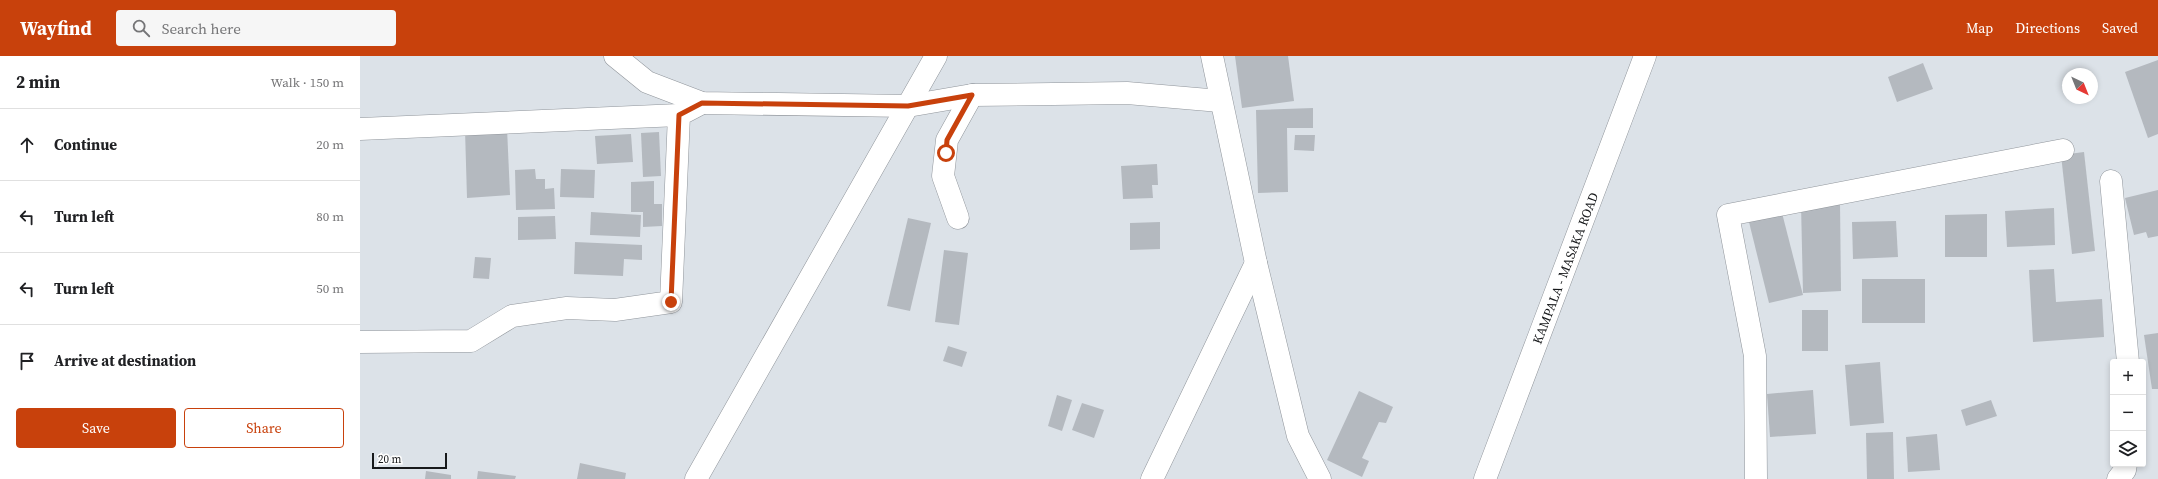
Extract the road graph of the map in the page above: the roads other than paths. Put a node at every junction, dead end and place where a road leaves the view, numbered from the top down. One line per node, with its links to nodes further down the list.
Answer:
1 (615, 56): 7 (street)
2 (936, 56): 8 (street)
3 (1212, 56): 6 (street)
4 (1645, 56): 21 (street, KAMPALA - MASAKA ROAD)
5 (972, 95): 6 (street); 8 (street); 13 (street)
6 (1220, 101): 14 (street)
7 (702, 103): 8 (street); 9 (street)
8 (908, 106): 18 (street)
9 (679, 115): 10 (street); 15 (street)
10 (360, 129)
11 (2063, 150): 22 (street)
12 (2111, 181): 16 (street)
13 (958, 218)
14 (1256, 263): 19 (street); 20 (street)
15 (360, 342)
16 (2128, 359)
17 (2126, 467): 23 (street)
18 (696, 479)
19 (1152, 479)
20 (1320, 479)
21 (1485, 479)
22 (1756, 479)
23 (2118, 479)

